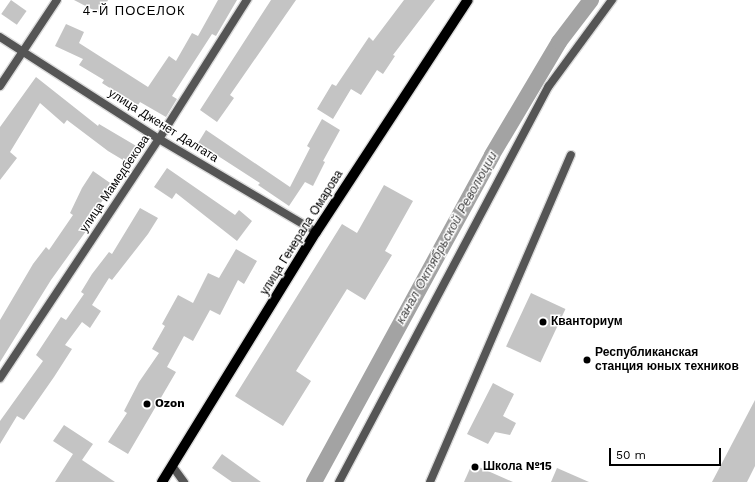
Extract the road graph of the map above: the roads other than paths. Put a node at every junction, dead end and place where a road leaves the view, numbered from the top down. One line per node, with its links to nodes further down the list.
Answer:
1 (57, 0): 7 (street)
2 (247, 0): 9 (street, улица Мамедбекова)
3 (465, 0): 11 (main road, улица Генерала Омарова)
4 (468, 0): 11 (main road, улица Генерала Омарова)
5 (612, 0): 16 (street)
6 (0, 37): 7 (street, улица Дженет Далгата)
7 (22, 52): 8 (street); 9 (street, улица Дженет Далгата)
8 (0, 86)
9 (159, 140): 11 (street, улица Дженет Далгата); 12 (street, улица Мамедбекова)
10 (572, 156): 17 (street)
11 (315, 232): 13 (main road, улица Генерала Омарова); 14 (main road, улица Генерала Омарова)
12 (0, 378)
13 (173, 467): 14 (main road, улица Генерала Омарова); 15 (street)
14 (161, 482)
15 (184, 482)
16 (339, 482)
17 (430, 482)

